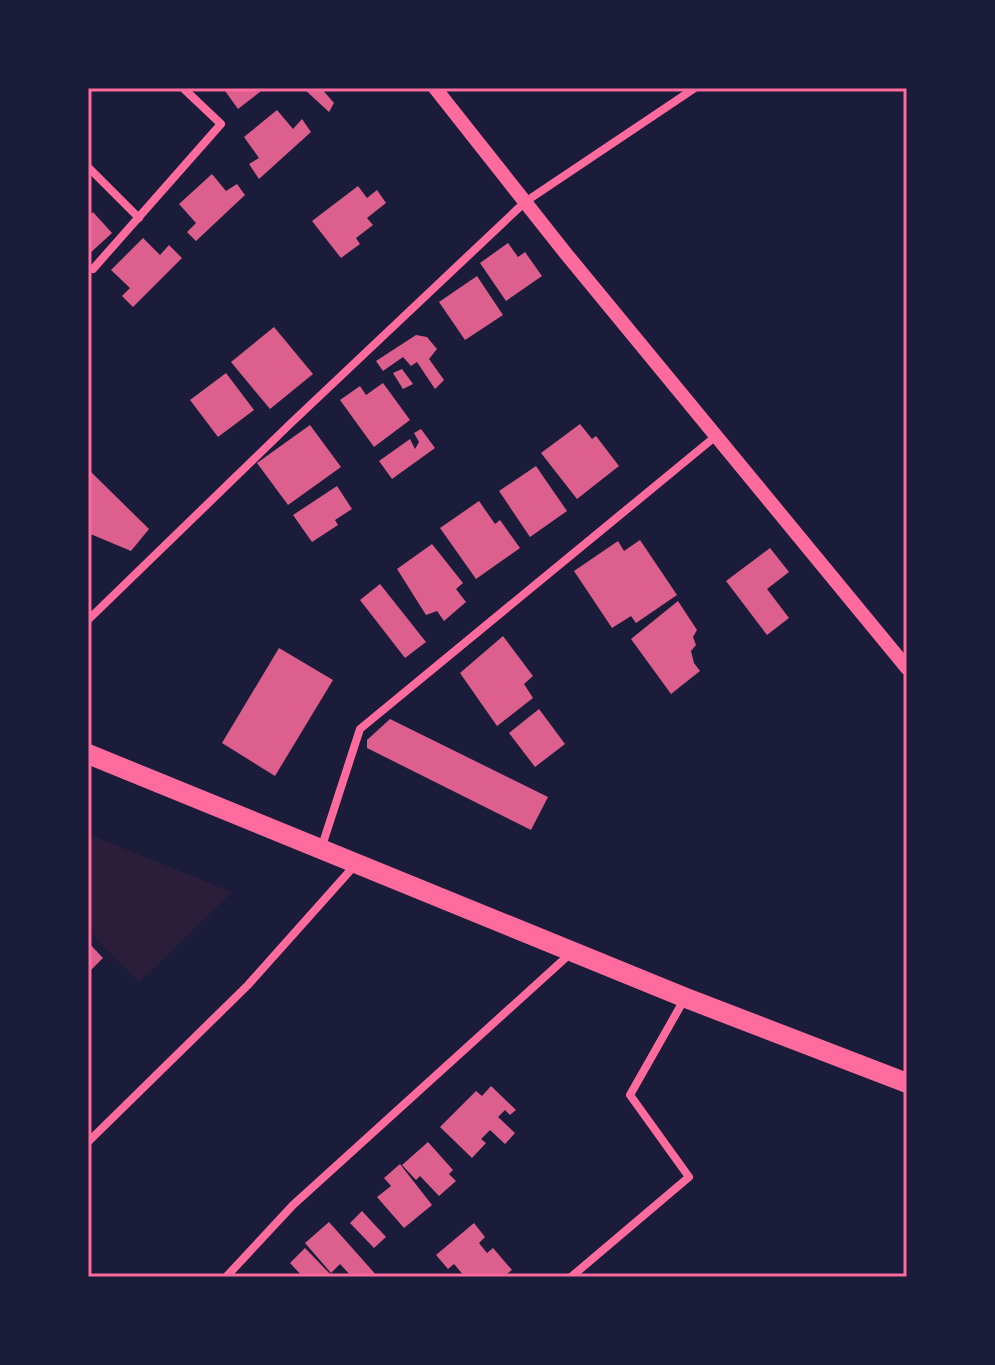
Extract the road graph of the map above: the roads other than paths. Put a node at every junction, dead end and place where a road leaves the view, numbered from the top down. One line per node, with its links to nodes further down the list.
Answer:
1 (183, 88): 6 (street)
2 (435, 88): 5 (street)
3 (695, 88): 5 (street)
4 (88, 167): 6 (street)
5 (525, 202): 8 (street); 9 (street)
6 (139, 218): 7 (street)
7 (93, 269)
8 (716, 436): 10 (street); 12 (street)
9 (88, 620)
10 (907, 668)
11 (88, 754): 12 (main road)
12 (321, 849): 13 (main road)
13 (357, 864): 14 (main road); 17 (street)
14 (573, 952): 15 (main road); 18 (street)
15 (686, 998): 16 (main road); 19 (street)
16 (907, 1083)
17 (88, 1142)
18 (226, 1277)
19 (571, 1277)

